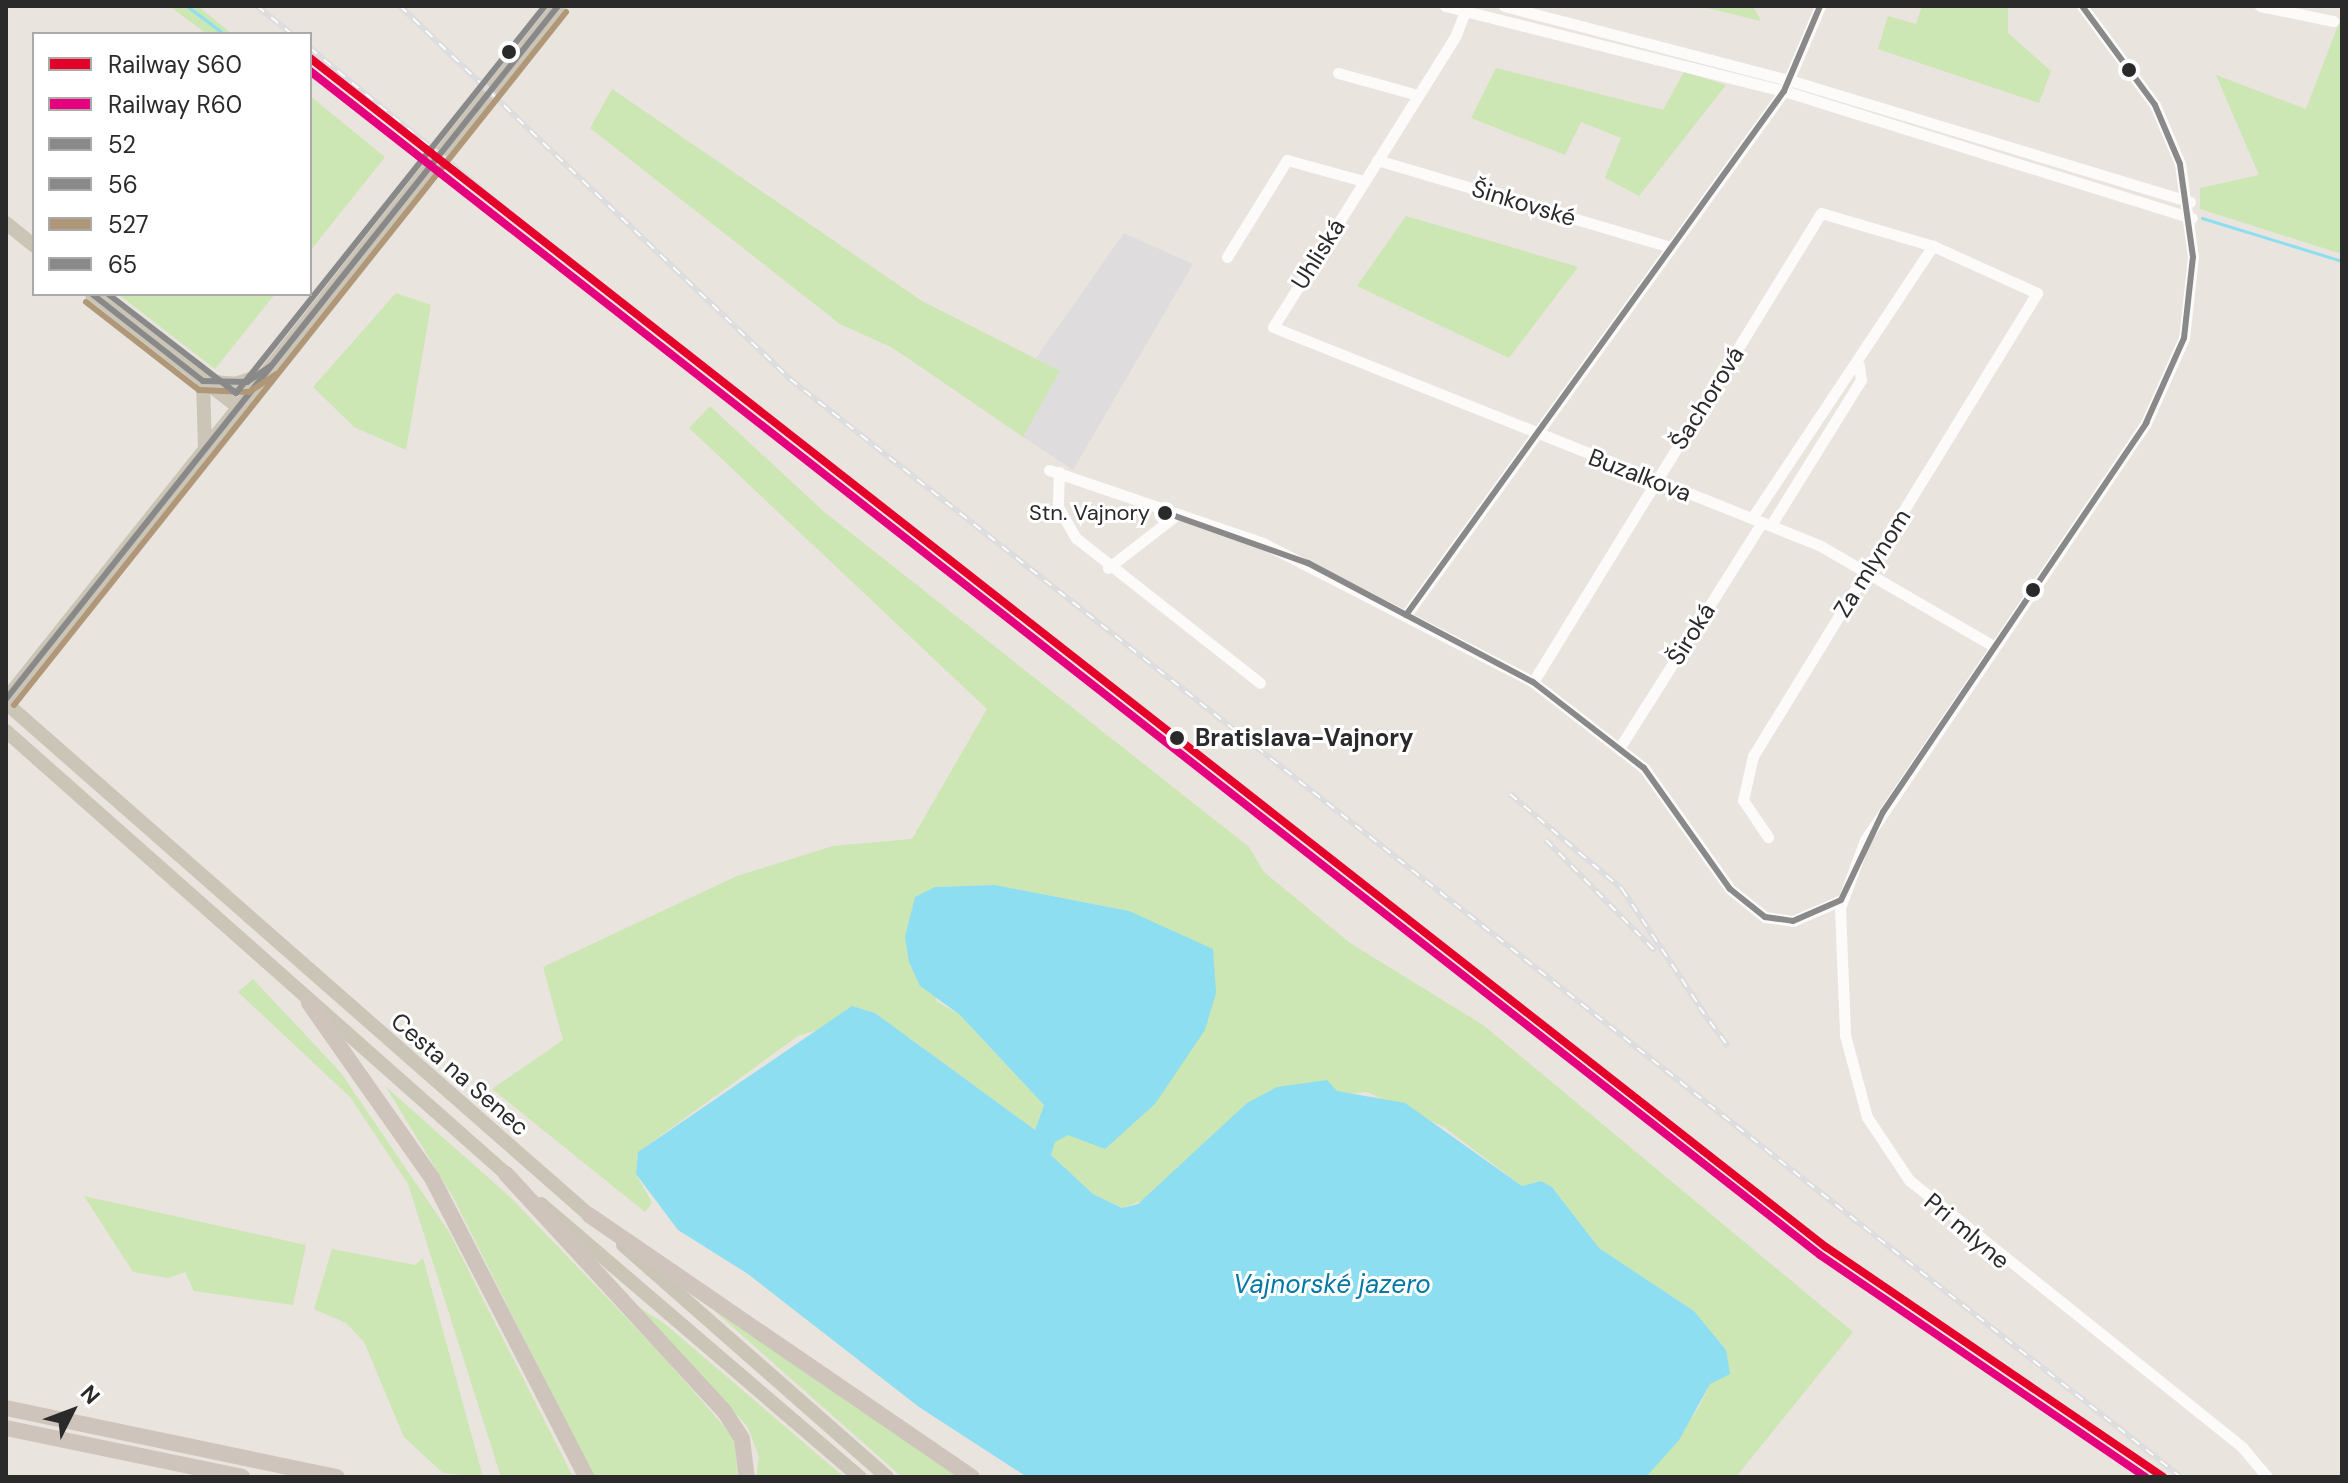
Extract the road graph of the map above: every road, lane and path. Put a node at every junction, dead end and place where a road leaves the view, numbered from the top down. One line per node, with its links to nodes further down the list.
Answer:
1 (558, 6): 24 (main road)
2 (1445, 6): 7 (street)
3 (1504, 6): 10 (street)
4 (1820, 6): 10 (street)
5 (2082, 6): 14 (street, Pri mlyne)
6 (2260, 6): 8 (street)
7 (1466, 8): 10 (street); 11 (street, Uhliská)
8 (2333, 21)
9 (1338, 73): 11 (street)
10 (1787, 85): 14 (street); 15 (street); 19 (street)
11 (1418, 95): 12 (street, Uhliská)
12 (1377, 160): 13 (street, Uhliská); 19 (street, Šinkovské)
13 (1363, 181): 20 (street); 22 (street, Uhliská)
14 (2190, 202): 15 (street, Pri mlyne)
15 (2192, 218): 35 (street, Pri mlyne)
16 (6, 223): 17 (main road)
17 (32, 244)
18 (1933, 246): 23 (street, Široká); 29 (street, Šachorová); 33 (street, Za mlynom)
19 (1670, 247): 27 (street)
20 (1227, 257)
21 (95, 296): 25 (main road)
22 (1273, 327): 27 (street, Buzalkova)
23 (1859, 365): 31 (street, Široká); 31 (street, Široká)
24 (265, 374): 25 (main road); 26 (main road)
25 (203, 381): 26 (main road); 28 (main road)
26 (238, 407): 28 (main road)
27 (1535, 435): 29 (street, Buzalkova); 34 (street)
28 (205, 448): 38 (main road)
29 (1655, 481): 31 (street, Buzalkova); 36 (street, Šachorová)
30 (1175, 516): 32 (street); 32 (street); 34 (street)
31 (1762, 522): 33 (street, Buzalkova); 40 (street, Široká)
32 (1108, 568): 37 (street)
33 (1867, 571): 35 (street, Buzalkova); 41 (street, Za mlynom)
34 (1406, 615): 36 (street)
35 (1995, 647): 42 (street, Pri mlyne)
36 (1533, 682): 40 (street)
37 (1260, 683)
38 (6, 701): 45 (main road, Cesta na Senec)
39 (6, 731): 43 (main road, Cesta na Senec)
40 (1620, 747): 42 (street)
41 (1768, 837)
42 (1841, 900): 55 (street, Pri mlyne)
43 (309, 1003): 44 (main road, Cesta na Senec); 50 (highway)
44 (506, 1174): 51 (highway); 52 (main road, Cesta na Senec)
45 (589, 1215): 53 (main road, Cesta na Senec); 54 (highway)
46 (6, 1408): 49 (highway)
47 (6, 1428): 48 (highway)
48 (242, 1477)
49 (337, 1477)
50 (586, 1477)
51 (747, 1477)
52 (860, 1477)
53 (887, 1477)
54 (972, 1477)
55 (2267, 1477)

